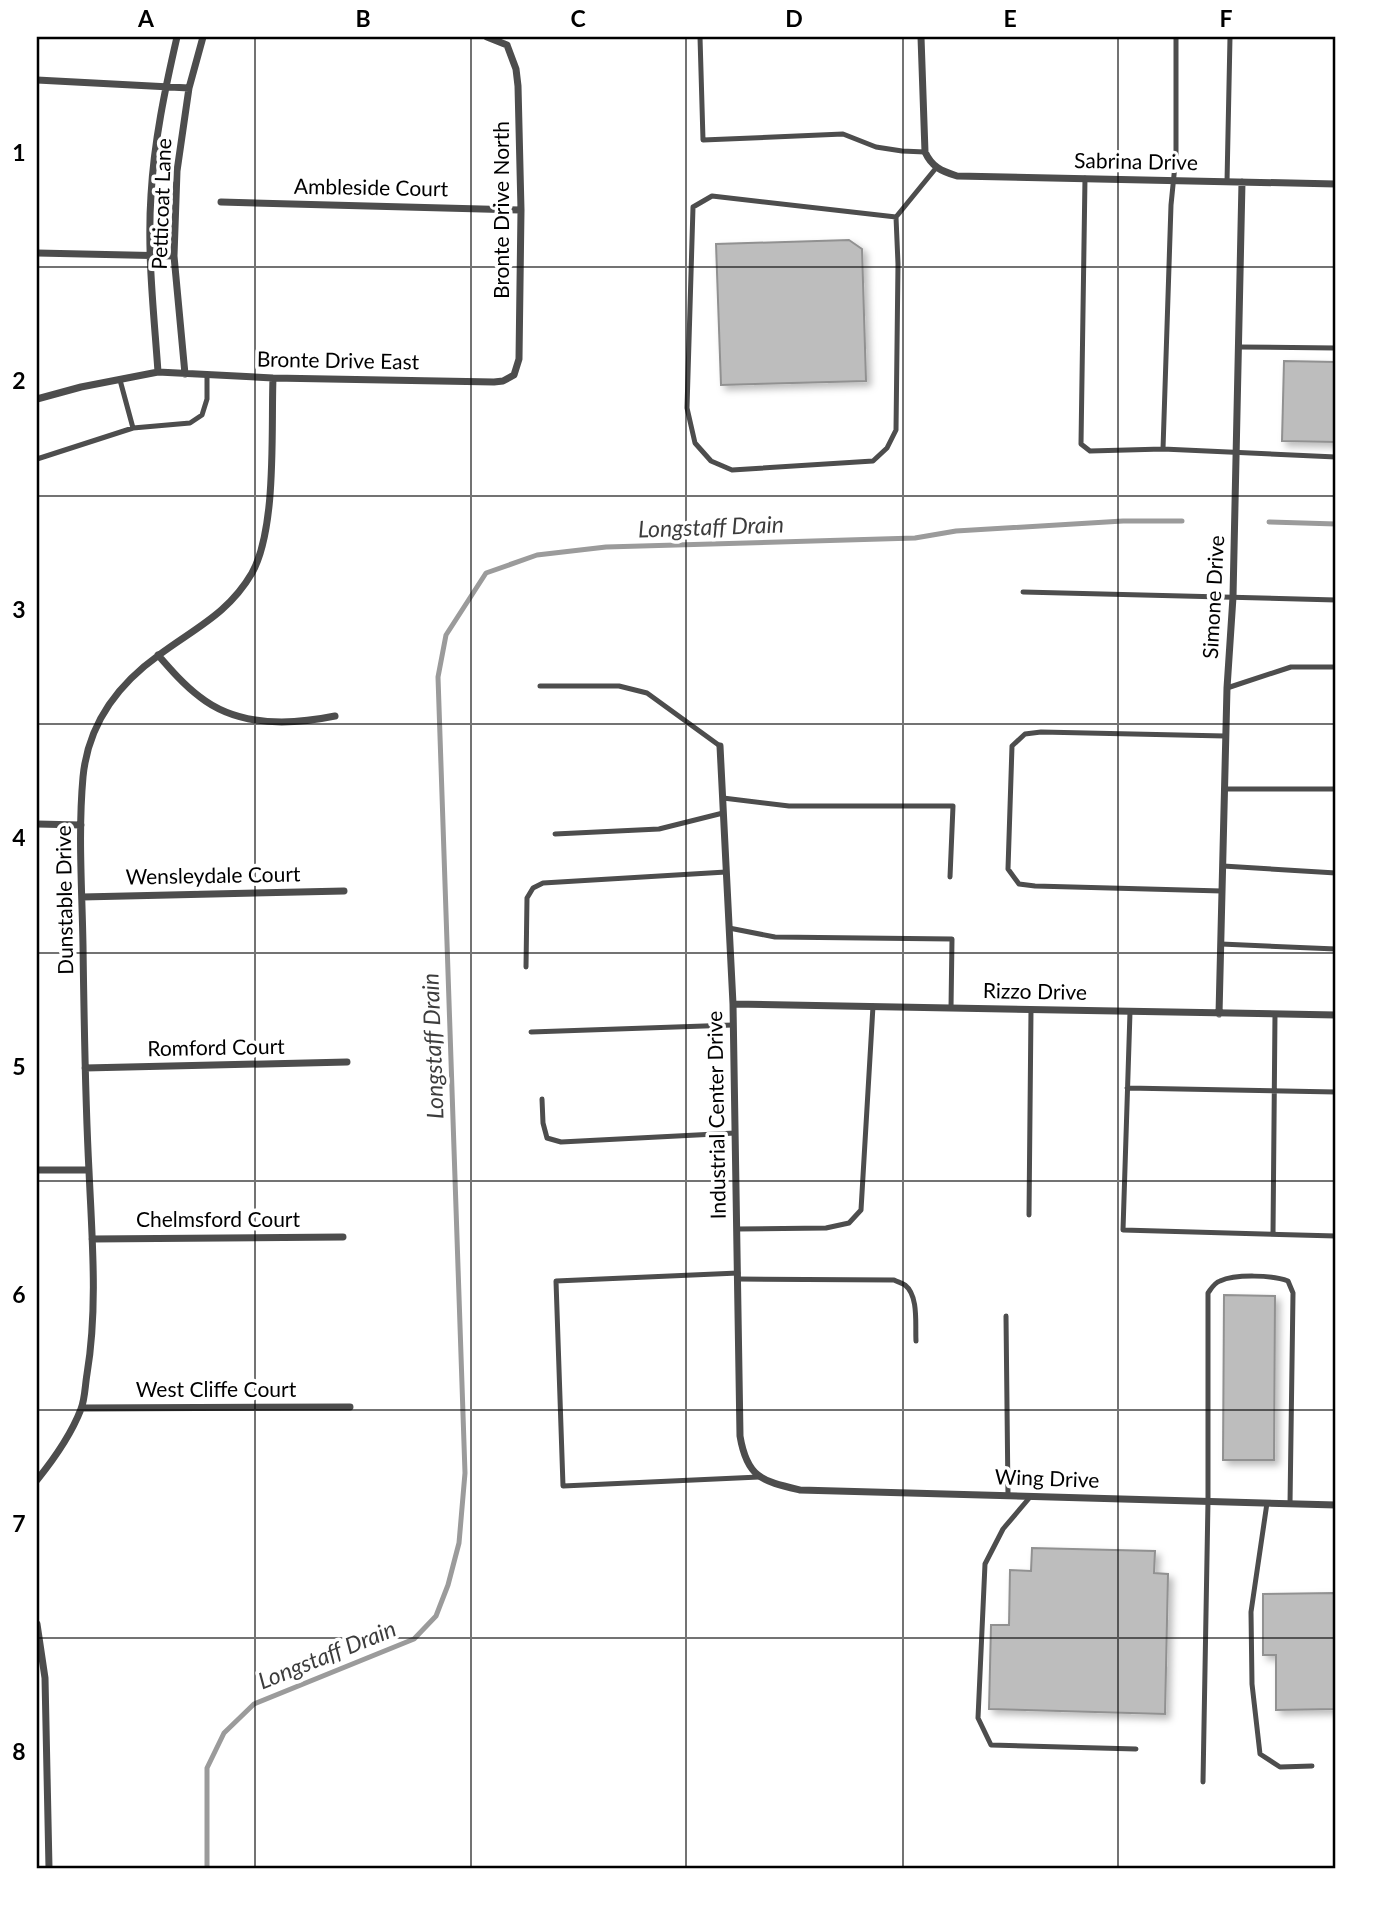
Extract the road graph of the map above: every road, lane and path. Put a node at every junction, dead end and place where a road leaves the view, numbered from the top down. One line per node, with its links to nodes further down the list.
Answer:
1 (177, 37): 11 (street, Petticoat Lane)
2 (203, 37): 12 (street, Petticoat Lane)
3 (487, 37): 9 (street)
4 (511, 37): 9 (street)
5 (700, 37): 13 (lane)
6 (921, 37): 13 (street)
7 (1176, 37): 16 (lane)
8 (1230, 37): 17 (lane)
9 (507, 45): 21 (street, Bronte Drive North)
10 (37, 80): 11 (street)
11 (166, 86): 12 (street); 24 (street, Petticoat Lane)
12 (189, 88): 25 (street, Petticoat Lane)
13 (925, 152): 14 (street)
14 (936, 167): 15 (street, Sabrina Drive); 22 (lane)
15 (1085, 178): 16 (street, Sabrina Drive); 36 (lane)
16 (1174, 180): 17 (street, Sabrina Drive); 36 (lane)
17 (1227, 181): 18 (street, Sabrina Drive)
18 (1242, 182): 19 (street, Sabrina Drive); 26 (street, Simone Drive)
19 (1336, 184)
20 (220, 202): 21 (street, Ambleside Court)
21 (521, 210): 31 (street, Bronte Drive North)
22 (896, 217): 22 (lane)
23 (37, 253): 24 (street)
24 (150, 256): 25 (street); 28 (street, Petticoat Lane)
25 (174, 256): 29 (street, Petticoat Lane)
26 (1238, 347): 27 (lane); 37 (street, Simone Drive)
27 (1336, 348)
28 (158, 372): 29 (street, Bronte Drive East); 33 (street, Bronte Drive East)
29 (185, 374): 30 (street, Bronte Drive East)
30 (208, 375): 32 (street, Bronte Drive East); 35 (lane)
31 (514, 375): 32 (street, Bronte Drive East)
32 (272, 378): 43 (street, Dunstable Drive)
33 (120, 380): 34 (street, Bronte Drive East); 35 (lane)
34 (37, 399)
35 (133, 428): 39 (lane)
36 (1163, 449): 37 (lane)
37 (1236, 453): 38 (lane); 41 (street, Simone Drive)
38 (1336, 457)
39 (37, 459)
40 (1023, 592): 41 (lane)
41 (1233, 597): 42 (lane); 46 (street, Simone Drive)
42 (1336, 600)
43 (158, 655): 47 (street); 55 (street, Dunstable Drive)
44 (1336, 667): 46 (lane)
45 (540, 686): 49 (lane)
46 (1227, 688): 48 (street, Simone Drive)
47 (335, 716)
48 (1226, 736): 50 (street, Simone Drive); 62 (lane)
49 (720, 746): 52 (street, Industrial Center Drive)
50 (1224, 789): 51 (lane); 57 (street, Simone Drive)
51 (1336, 789)
52 (723, 798): 53 (street, Industrial Center Drive); 60 (lane)
53 (723, 813): 56 (lane); 58 (street, Industrial Center Drive)
54 (37, 824): 55 (street)
55 (81, 824): 63 (street, Dunstable Drive)
56 (555, 834)
57 (1223, 866): 59 (lane); 62 (street, Simone Drive)
58 (726, 872): 64 (street, Industrial Center Drive); 67 (lane)
59 (1336, 873)
60 (950, 877)
61 (344, 891): 63 (street, Wensleydale Court)
62 (1222, 891): 65 (street, Simone Drive)
63 (82, 897): 79 (street, Dunstable Drive)
64 (729, 928): 68 (street, Industrial Center Drive); 70 (lane)
65 (1221, 944): 66 (lane); 73 (street, Simone Drive)
66 (1336, 948)
67 (526, 967)
68 (733, 1004): 69 (street, Rizzo Drive); 76 (street, Industrial Center Drive)
69 (873, 1006): 70 (street, Rizzo Drive); 88 (lane)
70 (951, 1008): 71 (street, Rizzo Drive)
71 (1031, 1010): 72 (street, Rizzo Drive); 87 (lane)
72 (1130, 1012): 73 (street, Rizzo Drive); 80 (lane)
73 (1219, 1014): 74 (street, Rizzo Drive)
74 (1275, 1014): 75 (street, Rizzo Drive); 81 (lane)
75 (1336, 1015)
76 (733, 1025): 77 (lane); 84 (street, Industrial Center Drive)
77 (531, 1032)
78 (347, 1062): 79 (street, Romford Court)
79 (85, 1068): 86 (street, Dunstable Drive)
80 (1127, 1088): 81 (lane); 89 (lane)
81 (1274, 1091): 82 (lane); 89 (lane)
82 (1336, 1092)
83 (542, 1099): 84 (lane)
84 (735, 1133): 88 (street, Industrial Center Drive)
85 (37, 1170): 86 (street)
86 (89, 1170): 92 (street, Dunstable Drive)
87 (1029, 1214)
88 (737, 1229): 93 (street, Industrial Center Drive)
89 (1273, 1234): 90 (lane)
90 (1336, 1236)
91 (343, 1237): 92 (street, Chelmsford Court)
92 (92, 1239): 97 (street, Dunstable Drive)
93 (737, 1276): 95 (lane); 98 (street, Industrial Center Drive); 98 (lane)
94 (1006, 1316): 100 (lane)
95 (916, 1341)
96 (350, 1407): 97 (street, West Cliffe Court)
97 (82, 1408): 99 (street, Dunstable Drive)
98 (759, 1477): 100 (street, Wing Drive)
99 (37, 1480)
100 (1008, 1496): 101 (street, Wing Drive)
101 (1031, 1496): 102 (street, Wing Drive); 108 (lane)
102 (1208, 1501): 103 (street, Wing Drive); 104 (lane); 110 (lane)
103 (1267, 1503): 104 (street, Wing Drive); 109 (lane)
104 (1290, 1504): 105 (street, Wing Drive)
105 (1336, 1505)
106 (37, 1624): 107 (street)
107 (41, 1727): 111 (street)
108 (1136, 1749)
109 (1312, 1766)
110 (1203, 1782)
111 (49, 1868)

